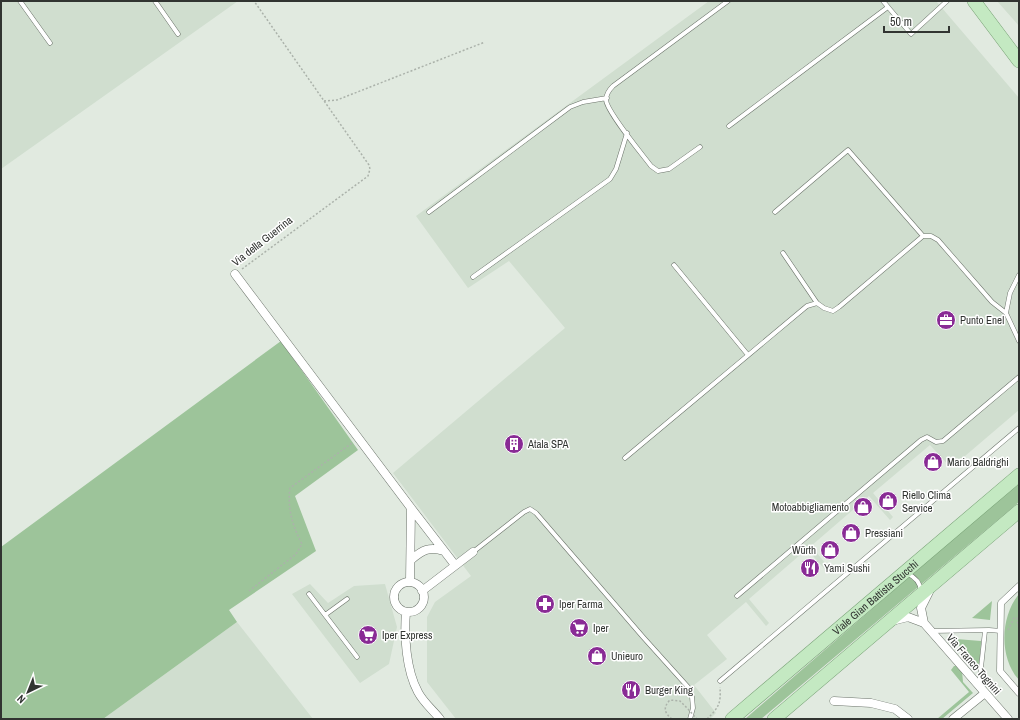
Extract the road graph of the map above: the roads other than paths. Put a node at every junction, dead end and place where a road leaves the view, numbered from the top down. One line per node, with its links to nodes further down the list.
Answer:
1 (20, 1): 9 (lane)
2 (155, 1): 8 (lane)
3 (728, 1): 12 (lane)
4 (883, 1): 7 (lane)
5 (947, 1): 7 (lane)
6 (976, 3): 10 (main road); 11 (main road)
7 (888, 7): 13 (lane)
8 (178, 34)
9 (50, 43)
10 (1019, 47)
11 (1019, 61)
12 (607, 98): 14 (lane); 16 (lane)
13 (729, 126)
14 (626, 133): 15 (lane); 23 (lane)
15 (700, 147)
16 (429, 212)
17 (775, 212): 18 (lane)
18 (923, 236): 24 (lane); 25 (lane)
19 (783, 253): 24 (lane)
20 (674, 265): 27 (lane)
21 (235, 274): 32 (street, Via della Guerrina)
22 (1019, 276): 25 (lane)
23 (473, 277)
24 (817, 303): 27 (lane)
25 (1006, 313): 26 (lane)
26 (1019, 341)
27 (748, 355): 30 (lane)
28 (1019, 377): 44 (lane)
29 (1019, 428): 54 (lane)
30 (625, 458)
31 (1019, 475): 38 (main road, Viale Gian Battista Stucchi)
32 (411, 508): 34 (street, Via della Guerrina); 36 (street)
33 (1019, 511): 41 (main road)
34 (444, 551): 36 (street); 37 (street, Via della Guerrina)
35 (473, 552): 37 (street); 60 (lane)
36 (411, 560): 39 (street)
37 (456, 565): 42 (street)
38 (904, 572): 41 (lane); 61 (main road, Viale Gian Battista Stucchi)
39 (410, 582): 42 (street); 46 (street)
40 (1019, 586): 52 (street)
41 (926, 590): 48 (main road); 49 (street)
42 (422, 591): 46 (street)
43 (309, 594): 47 (lane)
44 (736, 596)
45 (347, 599): 47 (lane)
46 (406, 612): 59 (street)
47 (325, 615): 53 (lane)
48 (887, 623): 49 (street); 62 (main road)
49 (924, 623): 50 (street, Via Franco Tognini)
50 (932, 631): 51 (lane); 55 (street, Via Franco Tognini)
51 (985, 631): 52 (lane); 55 (lane)
52 (1001, 634): 57 (street)
53 (357, 657)
54 (720, 681)
55 (979, 686): 56 (street, Via Franco Tognini)
56 (985, 693): 64 (street); 65 (street, Via Franco Tognini)
57 (1019, 693)
58 (834, 701): 63 (street)
59 (440, 719)
60 (690, 719)
61 (732, 719)
62 (774, 719)
63 (908, 719)
64 (953, 719)
65 (1008, 719)

